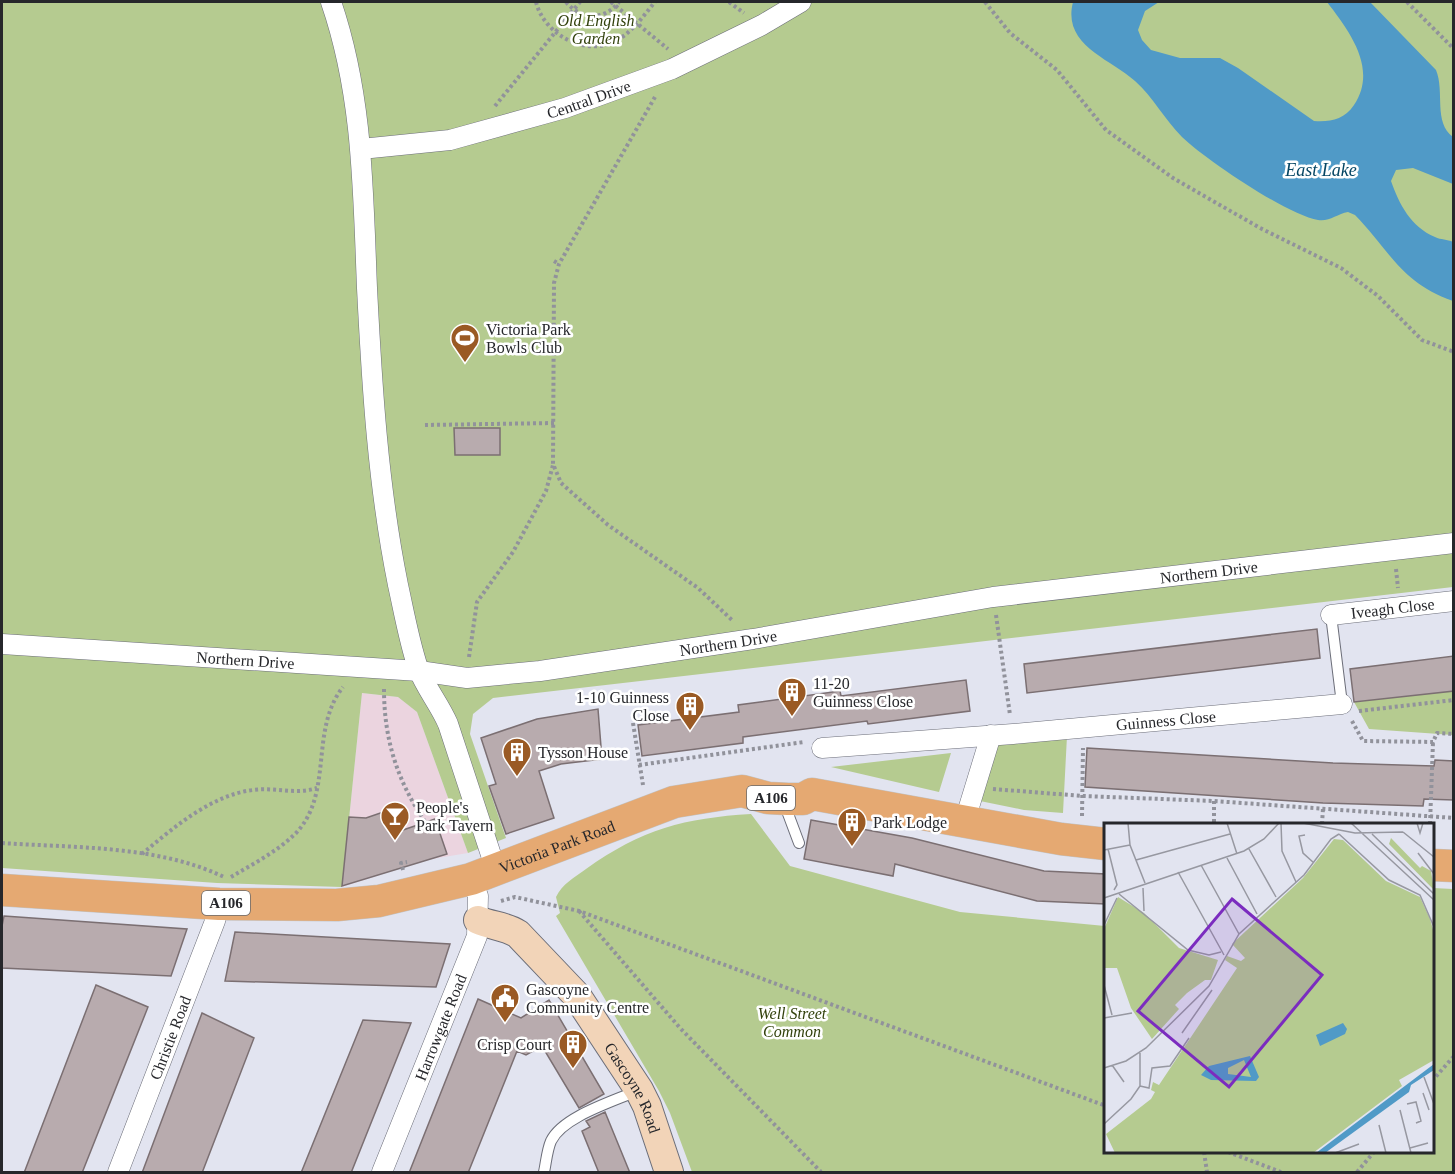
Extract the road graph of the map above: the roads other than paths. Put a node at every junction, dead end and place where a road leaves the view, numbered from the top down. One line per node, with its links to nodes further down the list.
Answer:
1 (331, 2): 3 (street, Harrowgate Road)
2 (801, 2): 3 (street, Central Drive)
3 (361, 148): 8 (street, Harrowgate Road)
4 (1454, 543): 8 (street, Northern Drive)
5 (1454, 601): 6 (street, Iveagh Close)
6 (1331, 615): 9 (lane)
7 (2, 644): 8 (street, Northern Drive)
8 (419, 671): 18 (street, Harrowgate Road)
9 (1342, 704): 10 (street, Guinness Close)
10 (991, 735): 11 (street, Guinness Close); 13 (street)
11 (822, 748)
12 (788, 799): 13 (main road, Victoria Park Road / A106); 14 (lane); 18 (main road, Victoria Park Road / A106)
13 (965, 820): 15 (main road, Victoria Park Road / A106)
14 (798, 843)
15 (1104, 844)
16 (1434, 865): 17 (main road)
17 (1454, 866)
18 (484, 875): 20 (main road, Victoria Park Road / A106); 21 (street, Harrowgate Road)
19 (2, 890): 20 (main road, Victoria Park Road / A106)
20 (219, 904): 23 (street, Christie Road)
21 (486, 912): 22 (street, Gascoyne Road); 24 (street, Harrowgate Road)
22 (639, 1090): 25 (lane); 26 (street, Gascoyne Road)
23 (118, 1173)
24 (382, 1173)
25 (544, 1173)
26 (669, 1173)

